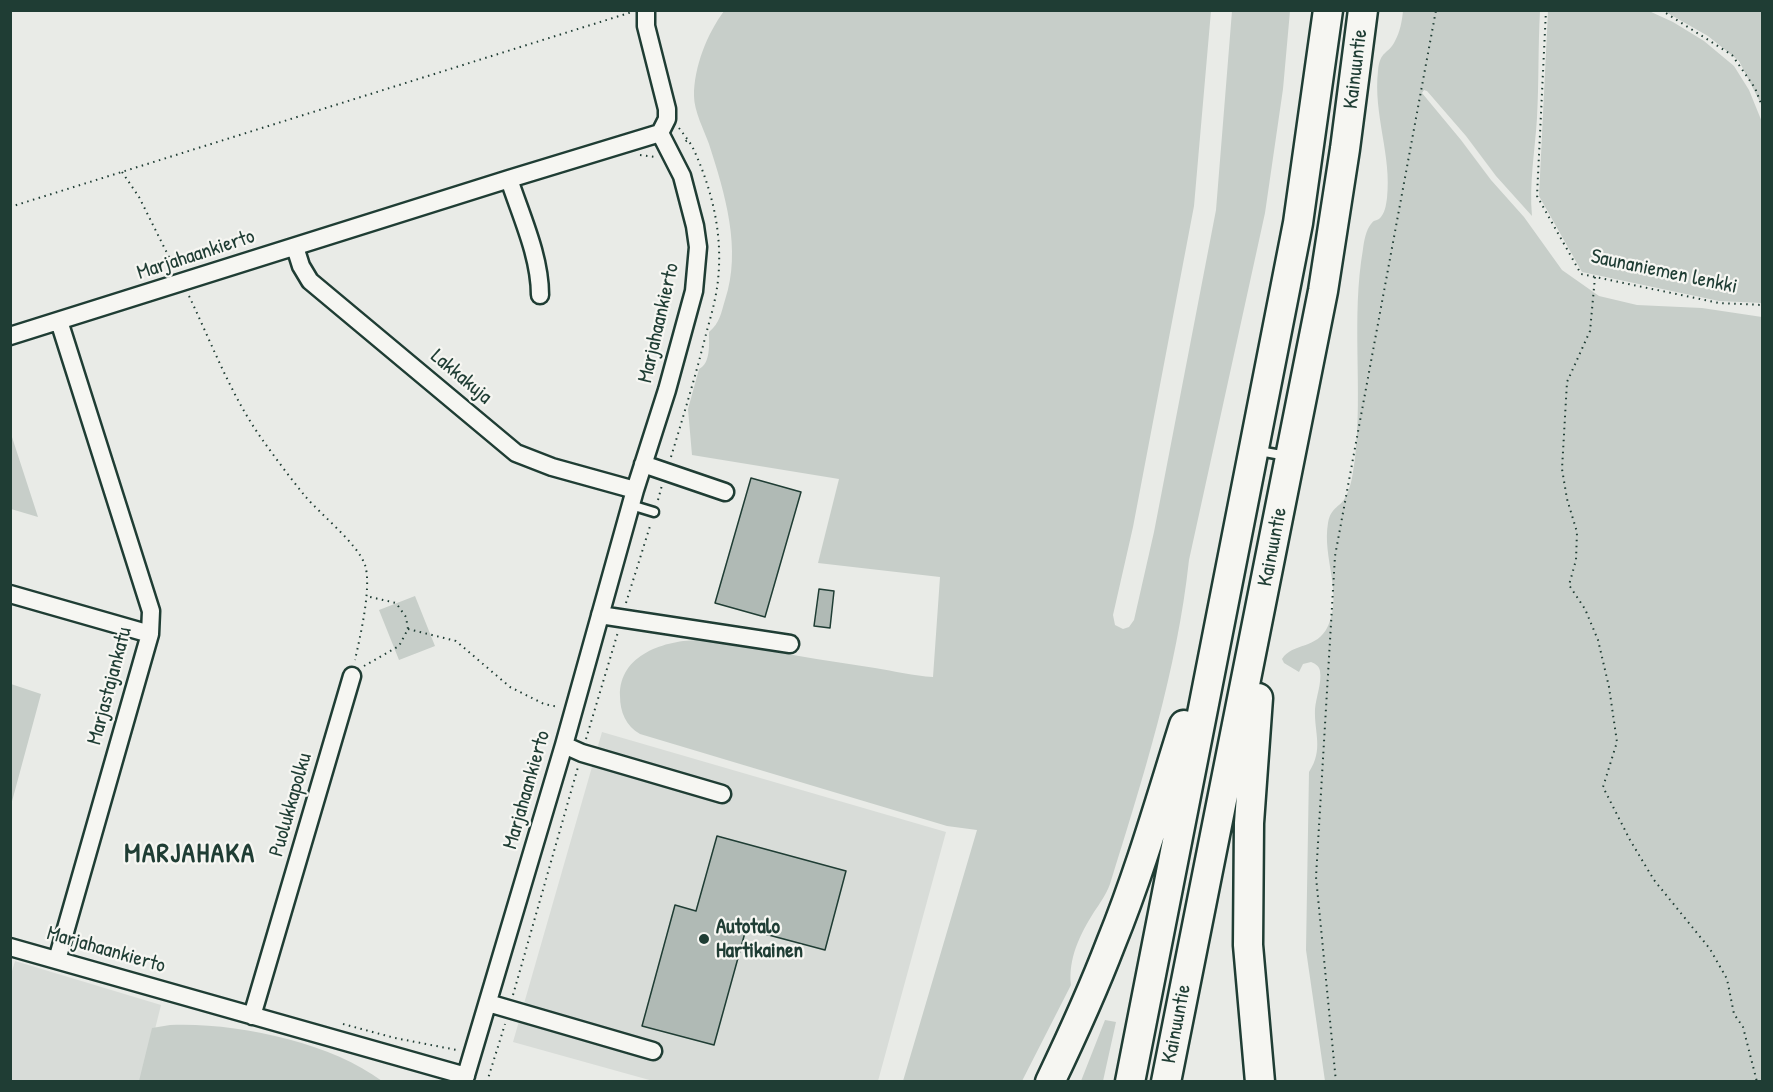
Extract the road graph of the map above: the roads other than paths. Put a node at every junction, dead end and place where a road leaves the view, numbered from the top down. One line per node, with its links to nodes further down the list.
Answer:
1 (646, 10): 4 (street)
2 (1328, 10): 10 (highway, Kainuuntie)
3 (1363, 10): 11 (highway, Kainuuntie)
4 (660, 133): 5 (street, Marjahaankierto); 12 (street, Marjahaankierto)
5 (509, 179): 6 (street, Marjahaankierto); 7 (street)
6 (295, 247): 8 (street, Marjahaankierto); 14 (street, Lakkakuja)
7 (540, 295)
8 (59, 321): 9 (street, Marjahaankierto); 20 (street, Marjastajankatu)
9 (10, 336)
10 (1254, 450): 11 (lane); 16 (highway, Kainuuntie)
11 (1291, 457): 18 (highway, Kainuuntie)
12 (643, 464): 13 (street); 14 (street, Marjahaankierto)
13 (725, 492)
14 (633, 497): 15 (lane); 19 (street, Marjahaankierto)
15 (654, 512)
16 (1229, 580): 31 (highway); 32 (highway, Kainuuntie)
17 (10, 594): 20 (street)
18 (1263, 598): 33 (highway, Kainuuntie); 34 (highway)
19 (600, 615): 21 (street); 23 (street, Marjahaankierto)
20 (150, 634): 26 (street, Marjastajankatu)
21 (790, 644)
22 (352, 676): 28 (street, Puolukkapolku)
23 (564, 745): 24 (street); 27 (street, Marjahaankierto)
24 (722, 794)
25 (10, 946): 26 (street, Marjahaankierto)
26 (57, 960): 28 (street, Marjahaankierto)
27 (488, 1003): 29 (street); 30 (street, Marjahaankierto)
28 (252, 1016): 30 (street, Marjahaankierto)
29 (653, 1051)
30 (465, 1079)
31 (1050, 1082)
32 (1130, 1082)
33 (1166, 1082)
34 (1260, 1082)

